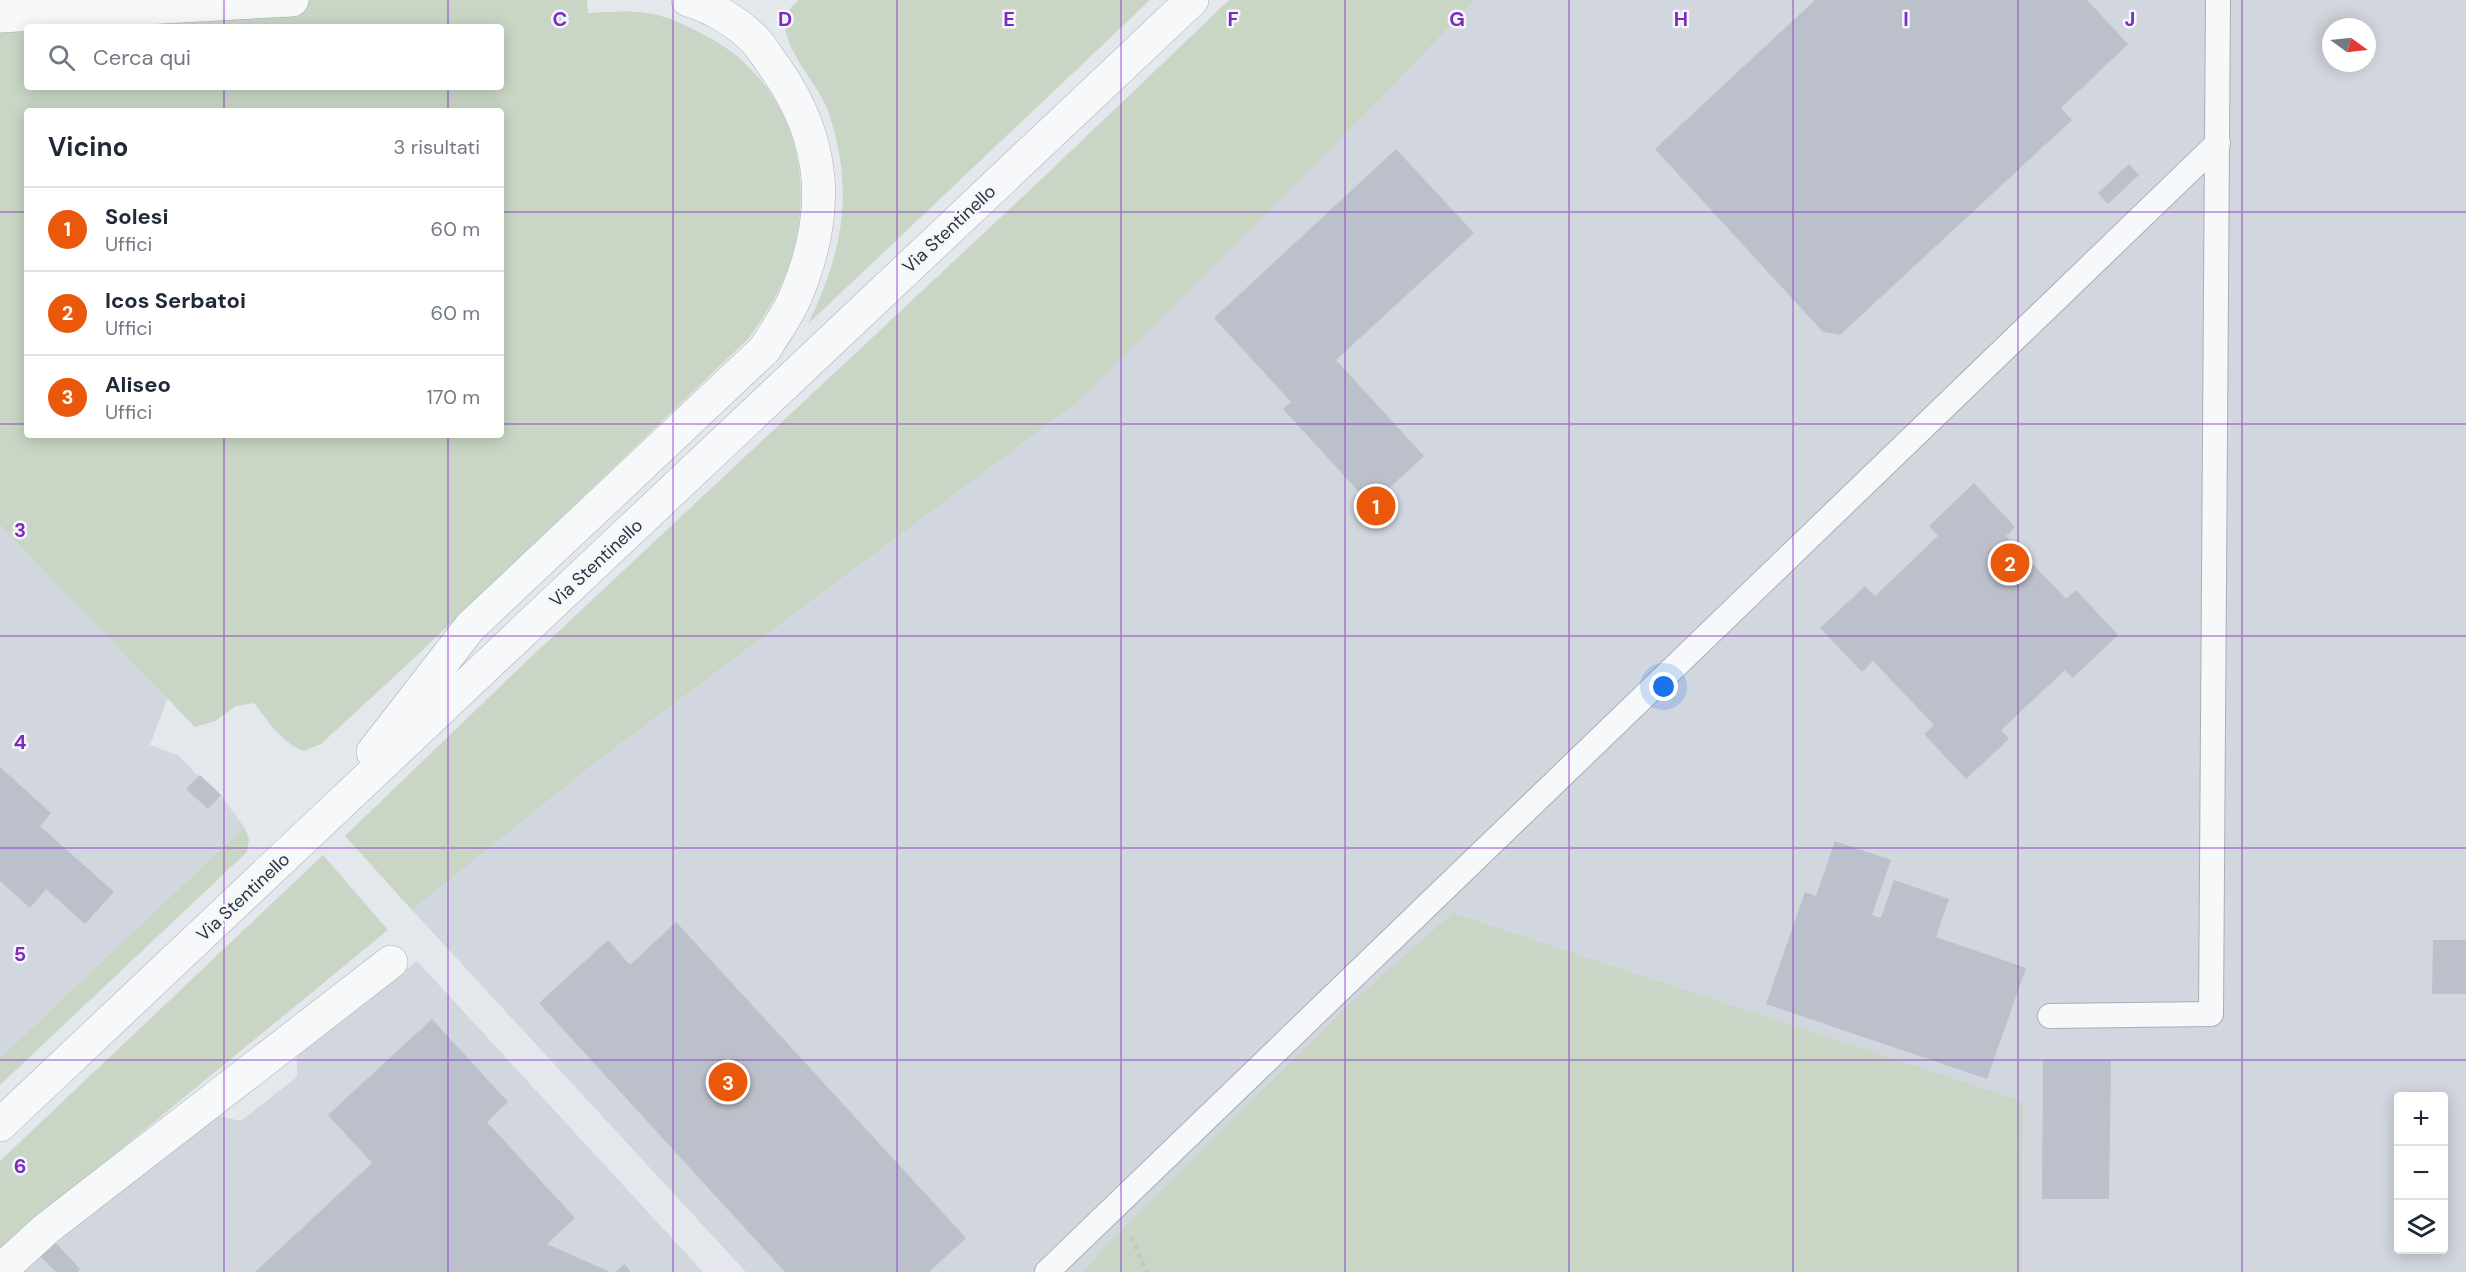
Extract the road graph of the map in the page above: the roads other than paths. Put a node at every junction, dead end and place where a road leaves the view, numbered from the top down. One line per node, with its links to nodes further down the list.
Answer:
1 (292, 0): 5 (street)
2 (688, 0): 7 (street)
3 (1192, 0): 7 (street, Via Stentinello)
4 (2218, 0): 6 (lane)
5 (0, 16)
6 (2217, 143): 9 (lane); 12 (lane)
7 (308, 836): 10 (street, Via Stentinello)
8 (391, 962): 11 (street)
9 (2050, 1016)
10 (0, 1125)
11 (0, 1272)
12 (1047, 1272)

